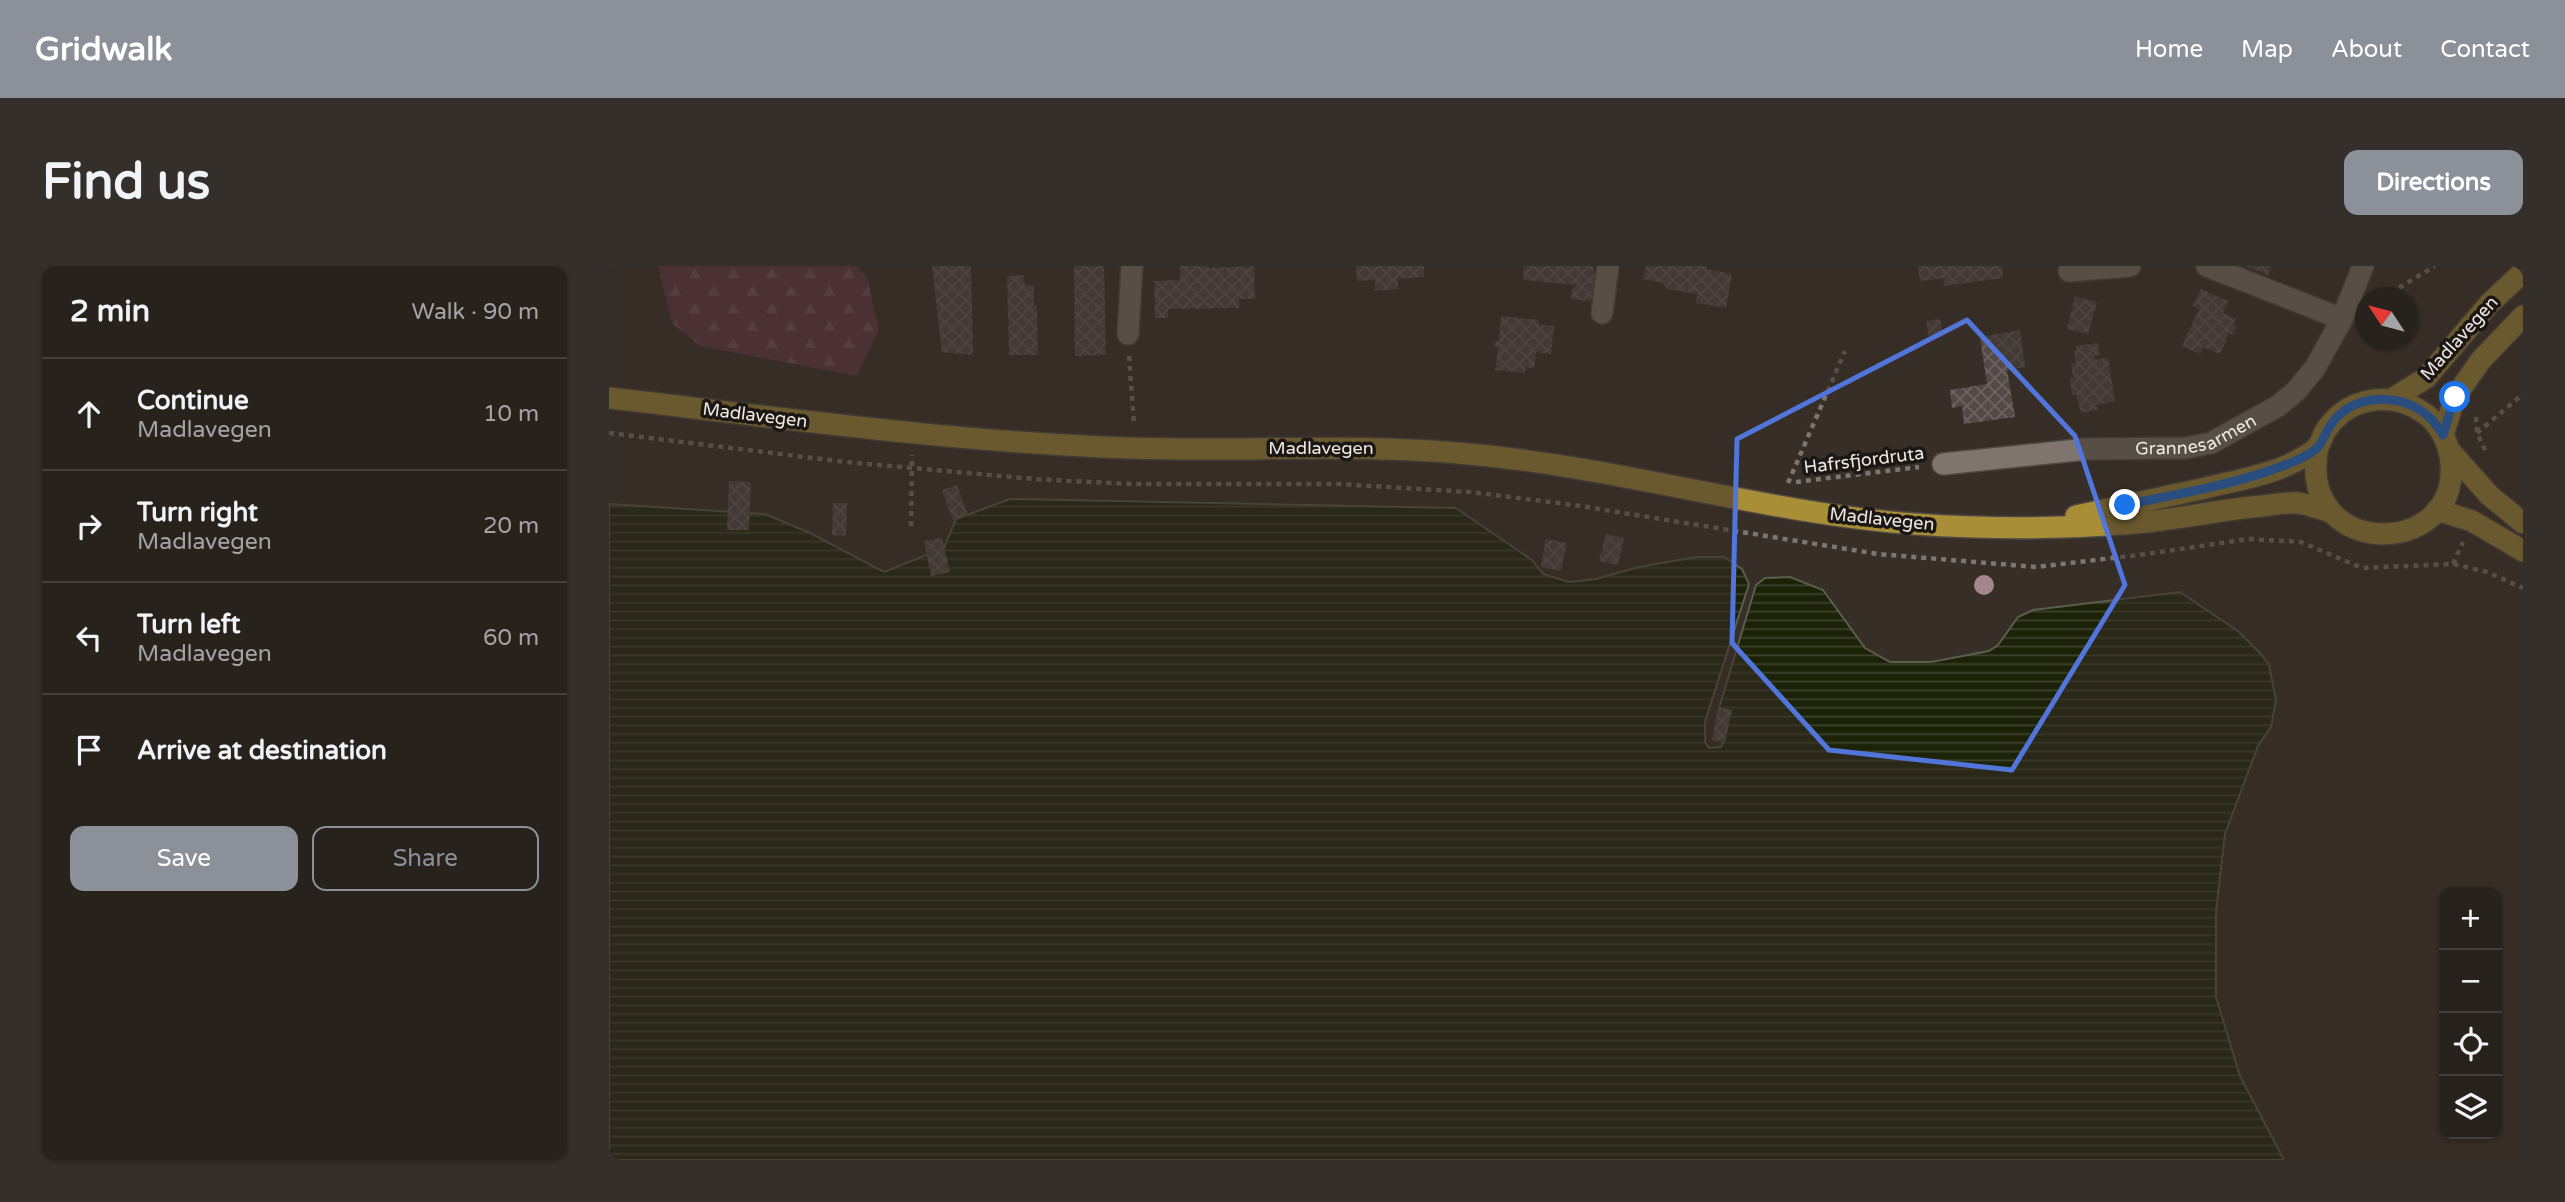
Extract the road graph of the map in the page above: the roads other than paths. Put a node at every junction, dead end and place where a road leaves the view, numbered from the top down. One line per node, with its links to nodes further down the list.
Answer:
1 (1132, 266): 11 (street)
2 (1608, 266): 8 (street)
3 (2130, 266): 6 (street)
4 (2207, 266): 10 (street)
5 (2363, 266): 10 (street, Grannesarmen)
6 (2069, 271)
7 (2523, 272): 13 (main road, Madlavegen)
8 (1602, 313)
9 (2523, 316): 14 (main road, Madlavegen)
10 (2342, 319): 16 (street, Grannesarmen)
11 (1128, 334)
12 (609, 398): 20 (main road, Madlavegen)
13 (2392, 400): 14 (main road); 15 (main road, Madlavegen)
14 (2446, 443): 17 (main road, Madlavegen); 19 (main road)
15 (2318, 447): 18 (main road); 20 (main road, Madlavegen)
16 (1943, 464)
17 (2437, 510): 18 (main road, Madlavegen); 21 (main road)
18 (2331, 512): 20 (main road, Madlavegen)
19 (2523, 523)
20 (2029, 527)
21 (2523, 551)

